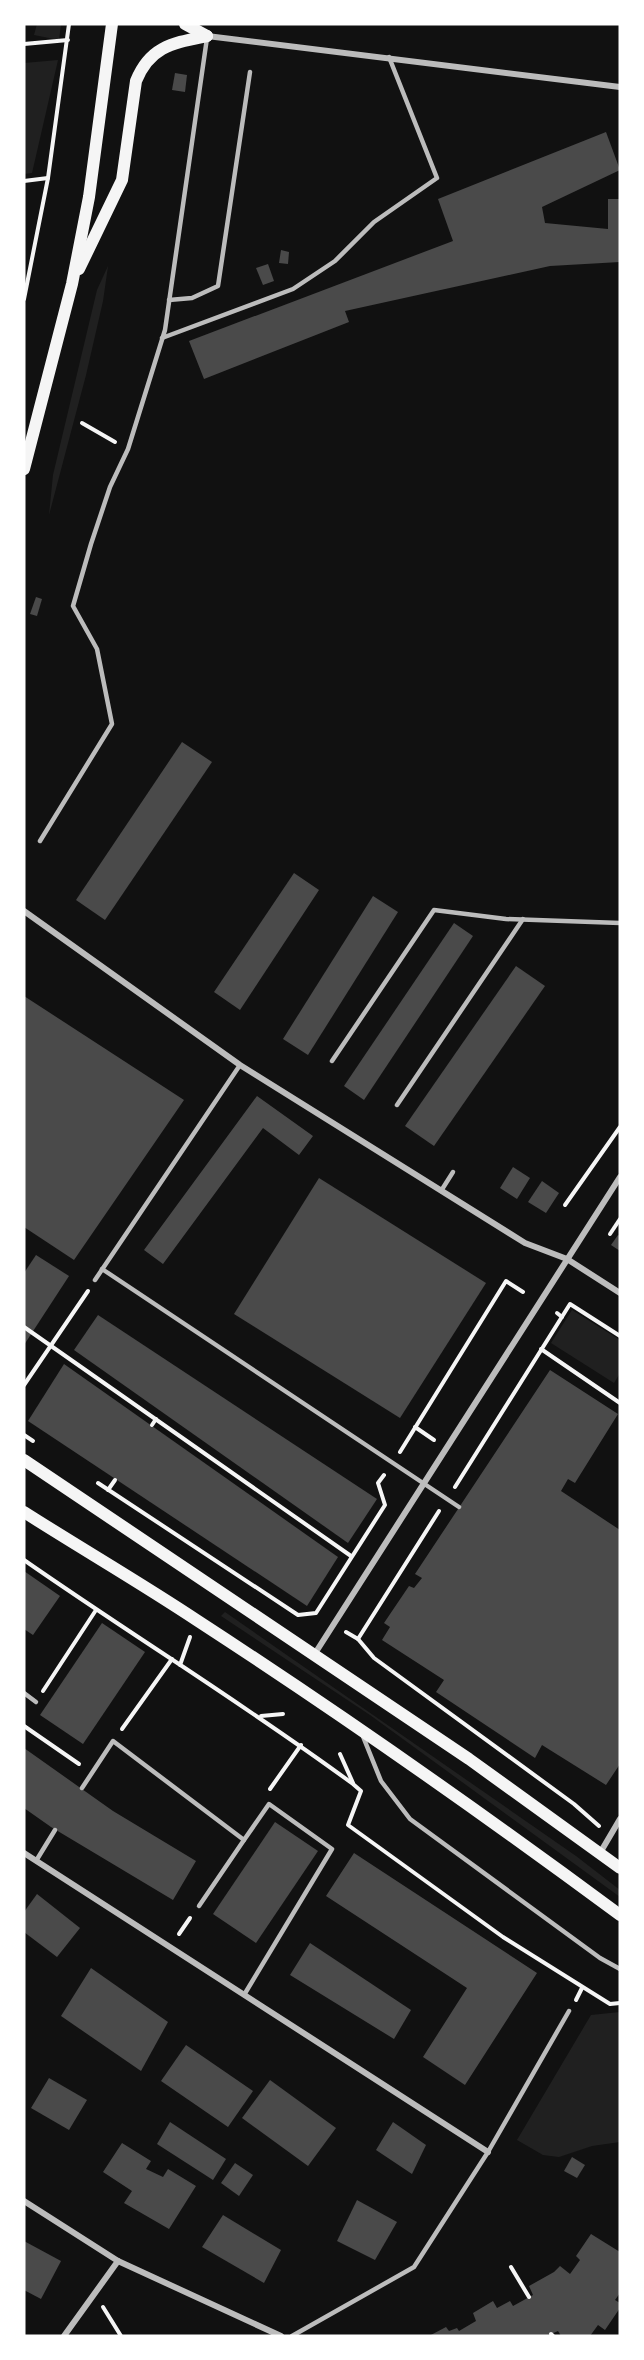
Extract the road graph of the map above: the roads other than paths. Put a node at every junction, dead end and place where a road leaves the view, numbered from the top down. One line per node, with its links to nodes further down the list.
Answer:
1 (112, 24): 7 (main road)
2 (185, 24): 3 (main road)
3 (207, 36): 4 (street); 7 (main road); 8 (lane)
4 (389, 57): 6 (street); 9 (lane)
5 (250, 72): 8 (lane)
6 (620, 87)
7 (72, 284): 10 (main road)
8 (169, 300): 9 (lane)
9 (162, 338): 11 (lane)
10 (24, 469)
11 (40, 841)
12 (24, 911): 16 (street)
13 (523, 919): 14 (lane); 15 (lane); 17 (lane)
14 (620, 923)
15 (332, 1061)
16 (240, 1065): 20 (street); 22 (lane)
17 (397, 1105)
18 (453, 1172): 20 (lane)
19 (620, 1177): 21 (street)
20 (441, 1191): 21 (street)
21 (567, 1259): 24 (street); 26 (street)
22 (102, 1269): 23 (lane); 26 (lane)
23 (95, 1280)
24 (620, 1293)
25 (24, 1460): 29 (main road)
26 (424, 1484): 27 (lane); 29 (street)
27 (459, 1507)
28 (24, 1512): 32 (main road)
29 (314, 1655): 38 (main road)
30 (24, 1693): 31 (lane)
31 (36, 1702)
32 (361, 1732): 42 (main road); 43 (lane)
33 (82, 1788): 36 (lane)
34 (620, 1819): 38 (street)
35 (55, 1830): 39 (lane)
36 (244, 1840): 41 (lane); 44 (lane)
37 (24, 1853): 39 (street)
38 (600, 1853): 40 (main road)
39 (36, 1861): 44 (street)
40 (620, 1868)
41 (199, 1906)
42 (620, 1915)
43 (620, 1969)
44 (244, 1995): 46 (street)
45 (569, 2011): 46 (lane)
46 (488, 2152): 51 (lane)
47 (24, 2202): 48 (street)
48 (118, 2261): 49 (street); 50 (street)
49 (64, 2336)
50 (281, 2336)
51 (292, 2336)

